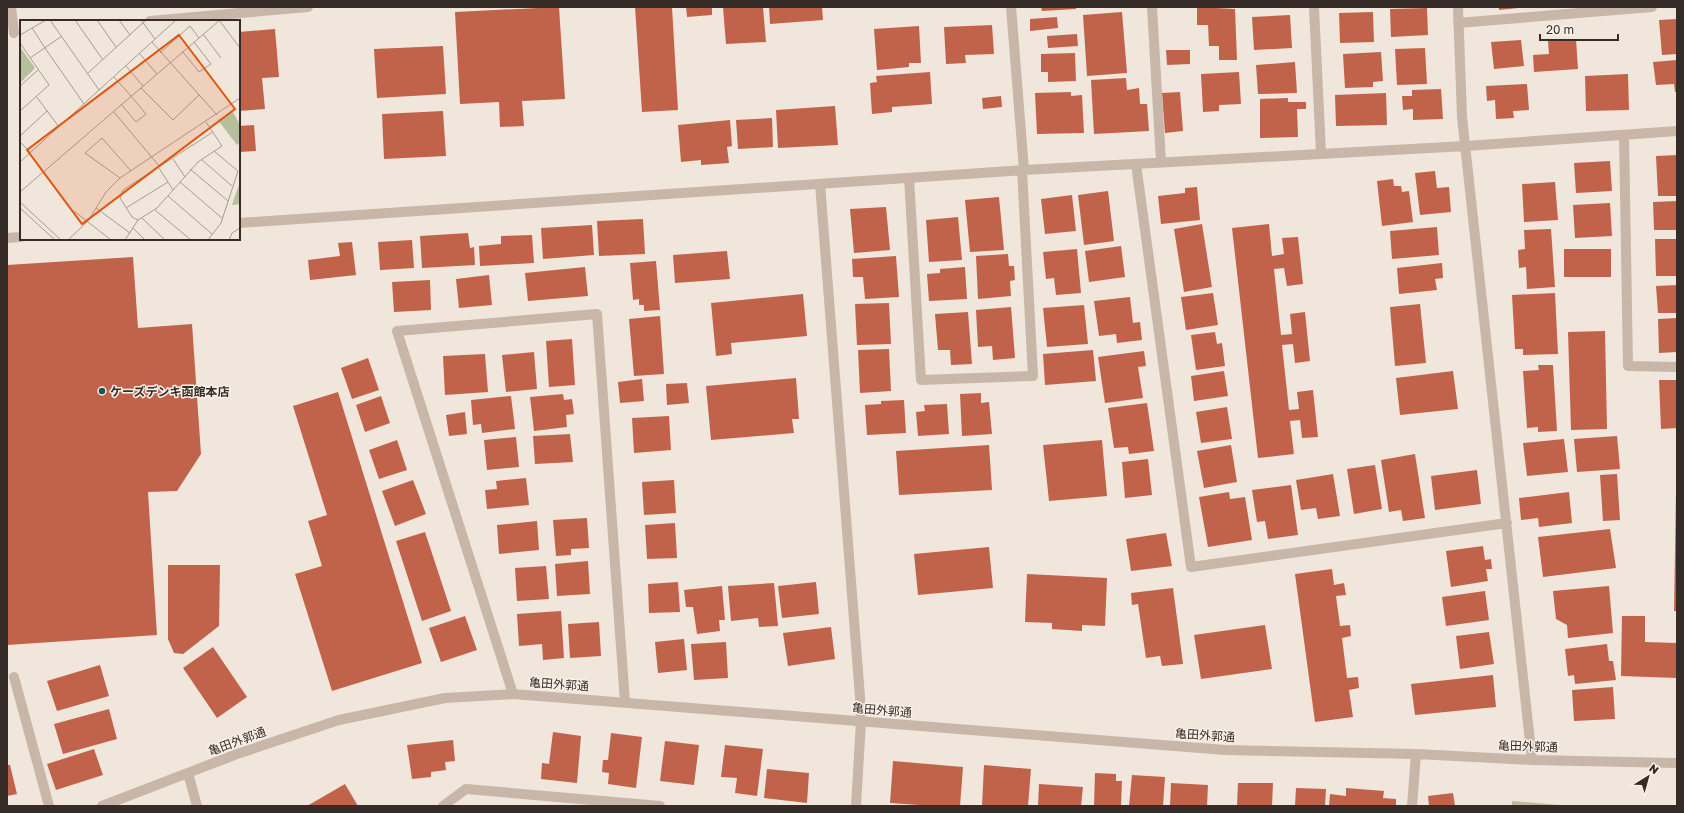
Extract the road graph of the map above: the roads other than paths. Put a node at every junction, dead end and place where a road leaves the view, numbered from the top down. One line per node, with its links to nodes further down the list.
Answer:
1 (11, 7): 10 (street)
2 (308, 7): 8 (street)
3 (1011, 7): 17 (street)
4 (1152, 7): 15 (street)
5 (1314, 7): 14 (street)
6 (1458, 7): 9 (street)
7 (1652, 7): 9 (street)
8 (161, 20)
9 (1458, 24): 13 (street)
10 (14, 33)
11 (1677, 131): 12 (street)
12 (1624, 135): 13 (street); 23 (street)
13 (1466, 146): 14 (street); 24 (street)
14 (1321, 153): 15 (street)
15 (1161, 162): 16 (street)
16 (1136, 164): 17 (street); 24 (street)
17 (1023, 170): 18 (street); 18 (street)
18 (909, 178): 19 (street)
19 (820, 184): 20 (street); 28 (street)
20 (240, 223)
21 (20, 237): 22 (street)
22 (7, 238)
23 (1677, 367)
24 (1507, 523): 30 (street)
25 (14, 677): 33 (street)
26 (513, 694): 27 (street, 亀田外郭通); 27 (street); 32 (street, 亀田外郭通)
27 (625, 702): 28 (street, 亀田外郭通)
28 (861, 721): 29 (street, 亀田外郭通); 38 (street)
29 (1416, 754): 30 (street, 亀田外郭通); 39 (street)
30 (1532, 760): 31 (street, 亀田外郭通)
31 (1677, 762)
32 (188, 773): 34 (street, 亀田外郭通); 35 (street)
33 (49, 806)
34 (102, 806)
35 (197, 806)
36 (443, 806): 37 (street)
37 (660, 806)
38 (856, 806)
39 (1412, 806)

